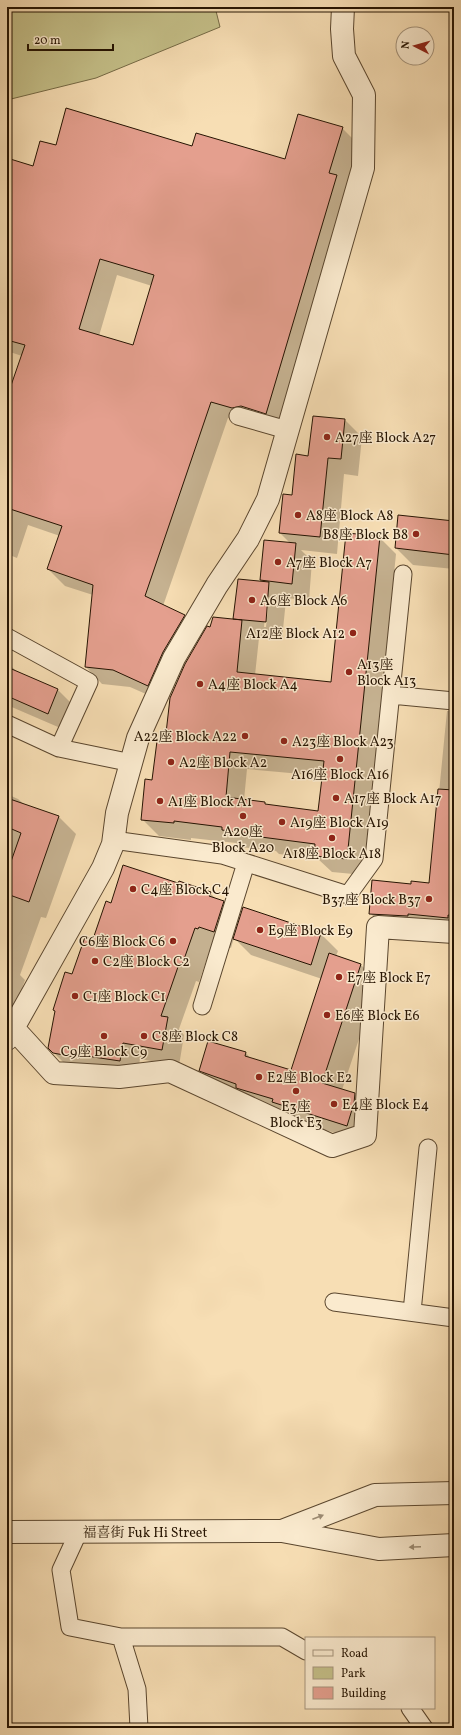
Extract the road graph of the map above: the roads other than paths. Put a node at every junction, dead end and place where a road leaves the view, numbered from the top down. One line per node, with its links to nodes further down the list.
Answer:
1 (343, 7): 3 (street)
2 (238, 416): 3 (lane)
3 (287, 430): 10 (street)
4 (402, 574): 6 (lane)
5 (7, 637): 9 (lane)
6 (391, 695): 7 (lane); 12 (lane)
7 (454, 701)
8 (7, 724): 9 (lane)
9 (59, 748): 10 (lane)
10 (132, 763): 11 (street)
11 (114, 840): 12 (lane); 15 (street)
12 (246, 863): 14 (lane)
13 (454, 932): 15 (street)
14 (202, 1006)
15 (10, 1034)
16 (428, 1148): 18 (lane)
17 (334, 1302): 18 (lane)
18 (412, 1312): 19 (lane)
19 (454, 1318)
20 (454, 1493): 21 (street, 福喜街 Fuk Hi Street, one-way to 20)
21 (282, 1531): 23 (street, 福喜街 Fuk Hi Street); 24 (street, 福喜街 Fuk Hi Street, one-way to 21)
22 (7, 1532): 23 (street, 福喜街 Fuk Hi Street)
23 (78, 1533): 25 (lane)
24 (454, 1545)
25 (121, 1637): 26 (lane); 28 (lane)
26 (305, 1650)
27 (411, 1709): 29 (lane)
28 (139, 1728)
29 (424, 1728)

